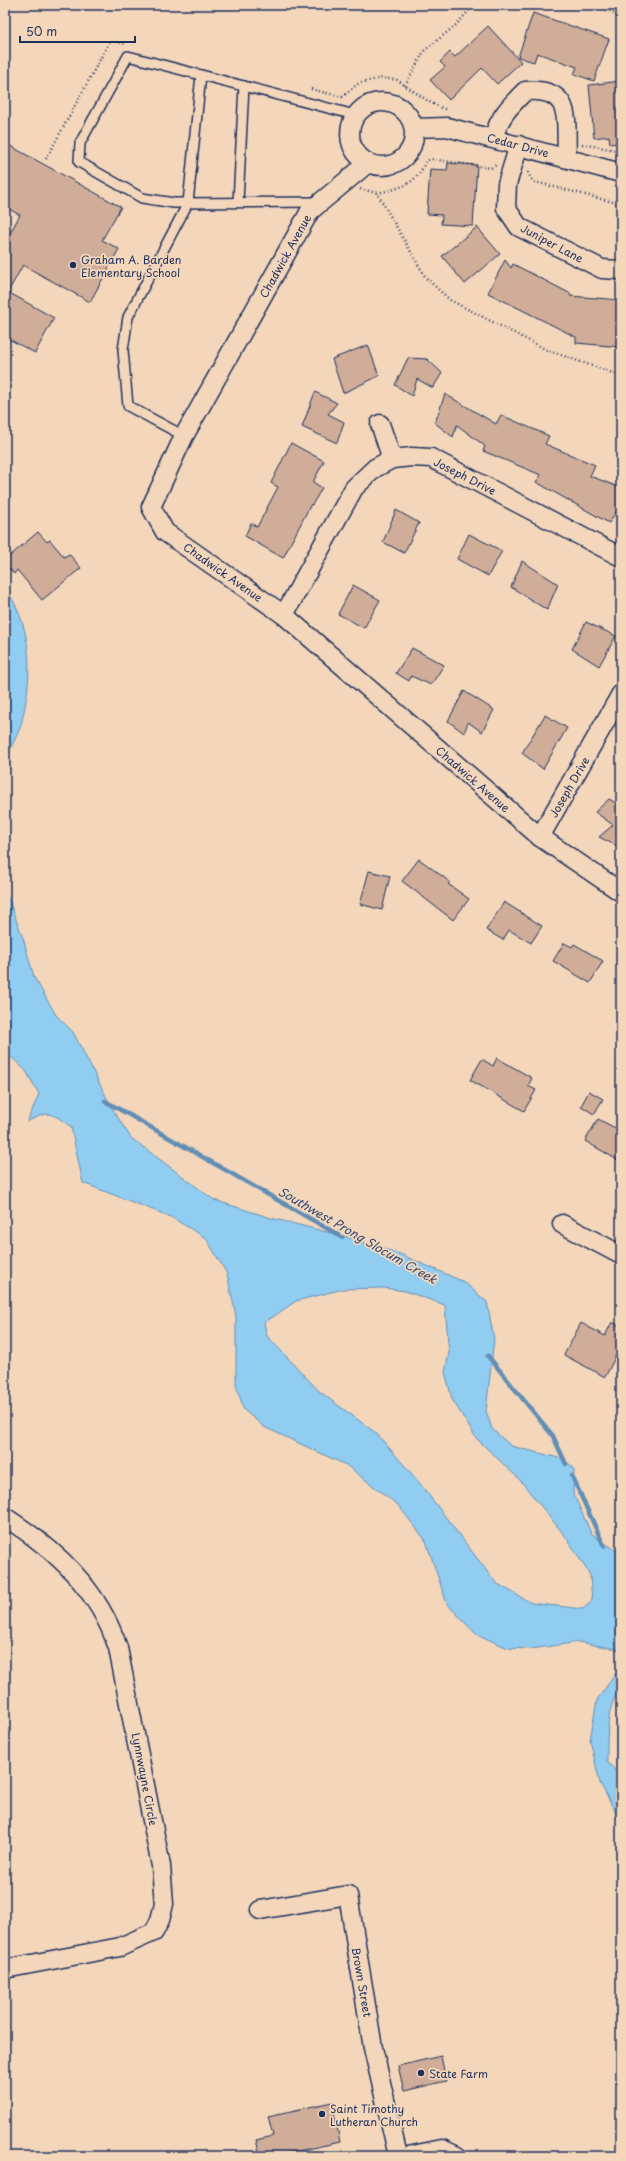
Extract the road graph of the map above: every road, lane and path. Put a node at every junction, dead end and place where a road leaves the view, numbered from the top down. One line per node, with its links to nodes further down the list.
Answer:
1 (474, 5): 7 (path)
2 (599, 5): 3 (path)
3 (621, 21)
4 (126, 44): 17 (path)
5 (201, 75): 6 (lane); 23 (lane); 23 (lane)
6 (244, 86): 10 (lane); 21 (lane)
7 (405, 86): 8 (path); 9 (path)
8 (303, 88)
9 (453, 112)
10 (355, 115): 11 (street); 18 (street)
11 (414, 128): 12 (street, Cedar Drive); 18 (street)
12 (493, 138): 14 (street, Cedar Drive); 16 (street)
13 (578, 144): 15 (path)
14 (519, 145): 16 (street, Cedar Drive); 24 (street, Juniper Lane)
15 (621, 151)
16 (567, 158): 19 (street, Cedar Drive)
17 (46, 159)
18 (368, 163): 22 (street, Chadwick Avenue)
19 (621, 174)
20 (357, 187): 25 (path)
21 (238, 202): 22 (lane); 23 (lane)
22 (322, 202): 27 (street, Chadwick Avenue)
23 (188, 203): 27 (lane)
24 (621, 270)
25 (621, 376)
26 (380, 424): 28 (street)
27 (184, 436): 30 (street, Chadwick Avenue)
28 (392, 459): 29 (street, Joseph Drive); 30 (street, Joseph Drive)
29 (621, 557)
30 (284, 615): 32 (street, Chadwick Avenue)
31 (621, 694): 32 (street, Joseph Drive)
32 (540, 837): 33 (street, Chadwick Avenue)
33 (621, 892)
34 (562, 1224): 35 (street)
35 (621, 1254)
36 (5, 1517): 38 (street, Lynnwayne Circle)
37 (260, 1910): 39 (street, Brown Street)
38 (5, 1969)
39 (398, 2156)
40 (408, 2156): 41 (street)
41 (456, 2156)

